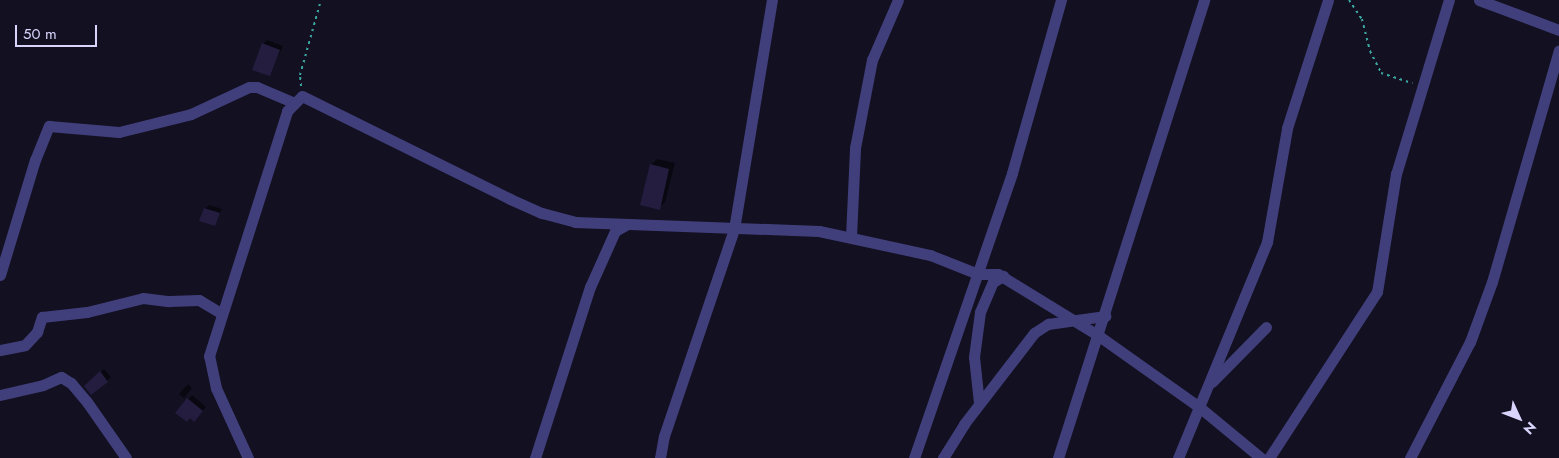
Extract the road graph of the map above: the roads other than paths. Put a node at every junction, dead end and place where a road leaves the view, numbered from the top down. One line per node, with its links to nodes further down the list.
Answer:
1 (772, 0): 9 (street)
2 (779, 0): 9 (street)
3 (898, 0): 15 (street)
4 (1061, 0): 16 (street)
5 (1204, 0): 20 (street)
6 (1328, 0): 25 (street)
7 (1449, 0): 38 (street)
8 (1479, 0): 10 (street)
9 (769, 16): 14 (street)
10 (1559, 30)
11 (1559, 50): 39 (street)
12 (297, 99): 13 (street); 17 (street); 19 (street)
13 (626, 224): 14 (street); 31 (street)
14 (734, 228): 15 (street); 32 (street)
15 (850, 237): 16 (street)
16 (978, 274): 18 (street); 33 (street)
17 (0, 275)
18 (1002, 276): 21 (street); 27 (street)
19 (222, 314): 24 (street); 30 (street)
20 (1105, 316): 21 (street); 23 (street)
21 (1075, 321): 23 (street); 27 (street)
22 (1266, 327): 25 (street)
23 (1099, 336): 28 (street); 35 (street)
24 (0, 350)
25 (1206, 389): 28 (street)
26 (0, 395): 29 (street)
27 (979, 403): 34 (street)
28 (1198, 406): 36 (street); 37 (street)
29 (126, 458)
30 (248, 458)
31 (535, 458)
32 (660, 458)
33 (914, 458)
34 (943, 458)
35 (1058, 458)
36 (1178, 458)
37 (1261, 458)
38 (1269, 458)
39 (1410, 458)

